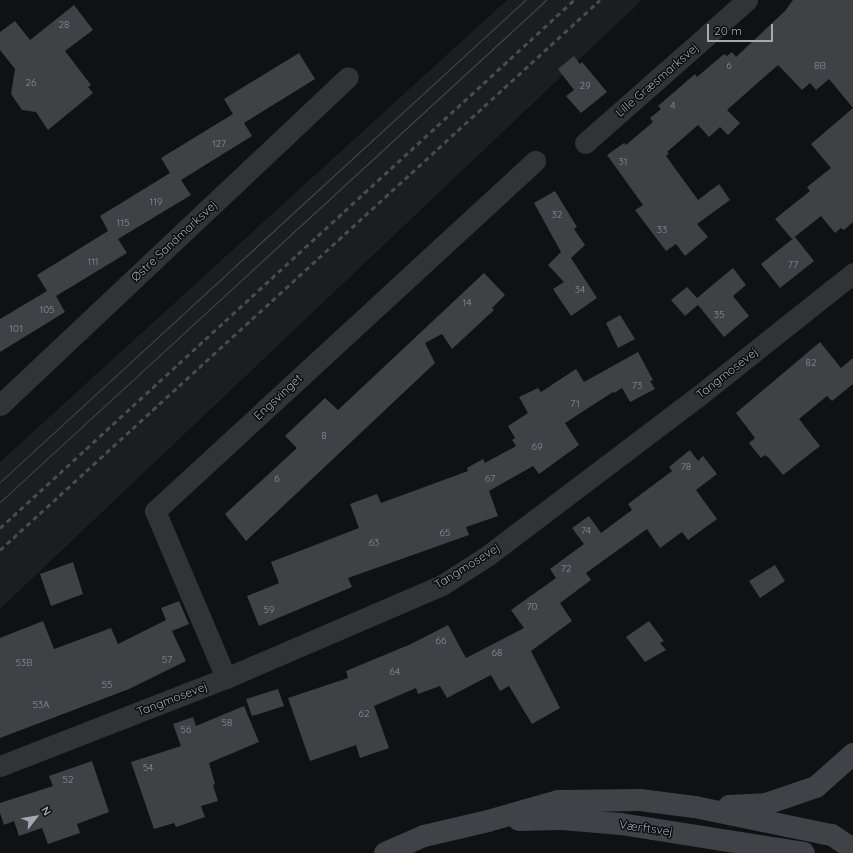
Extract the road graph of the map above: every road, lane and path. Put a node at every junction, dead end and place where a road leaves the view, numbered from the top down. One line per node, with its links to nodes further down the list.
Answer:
1 (747, 0): 3 (street, Lille Græsmarksvej)
2 (348, 76): 6 (street, Østre Sandmarksvej)
3 (585, 143)
4 (534, 161): 7 (street, Engsvinget)
5 (853, 274): 7 (street, Tangmosevej)
6 (0, 405)
7 (226, 678): 9 (street, Tangmosevej)
8 (853, 754): 10 (street, Værftsvej)
9 (0, 766)
10 (695, 808): 11 (street, Værftsvej); 12 (street, Værftsvej)
11 (488, 821): 13 (street, Værftsvej); 14 (street, Værftsvej)
12 (853, 849): 15 (street, Værftsvej)
13 (385, 853)
14 (804, 853)
15 (841, 853)

